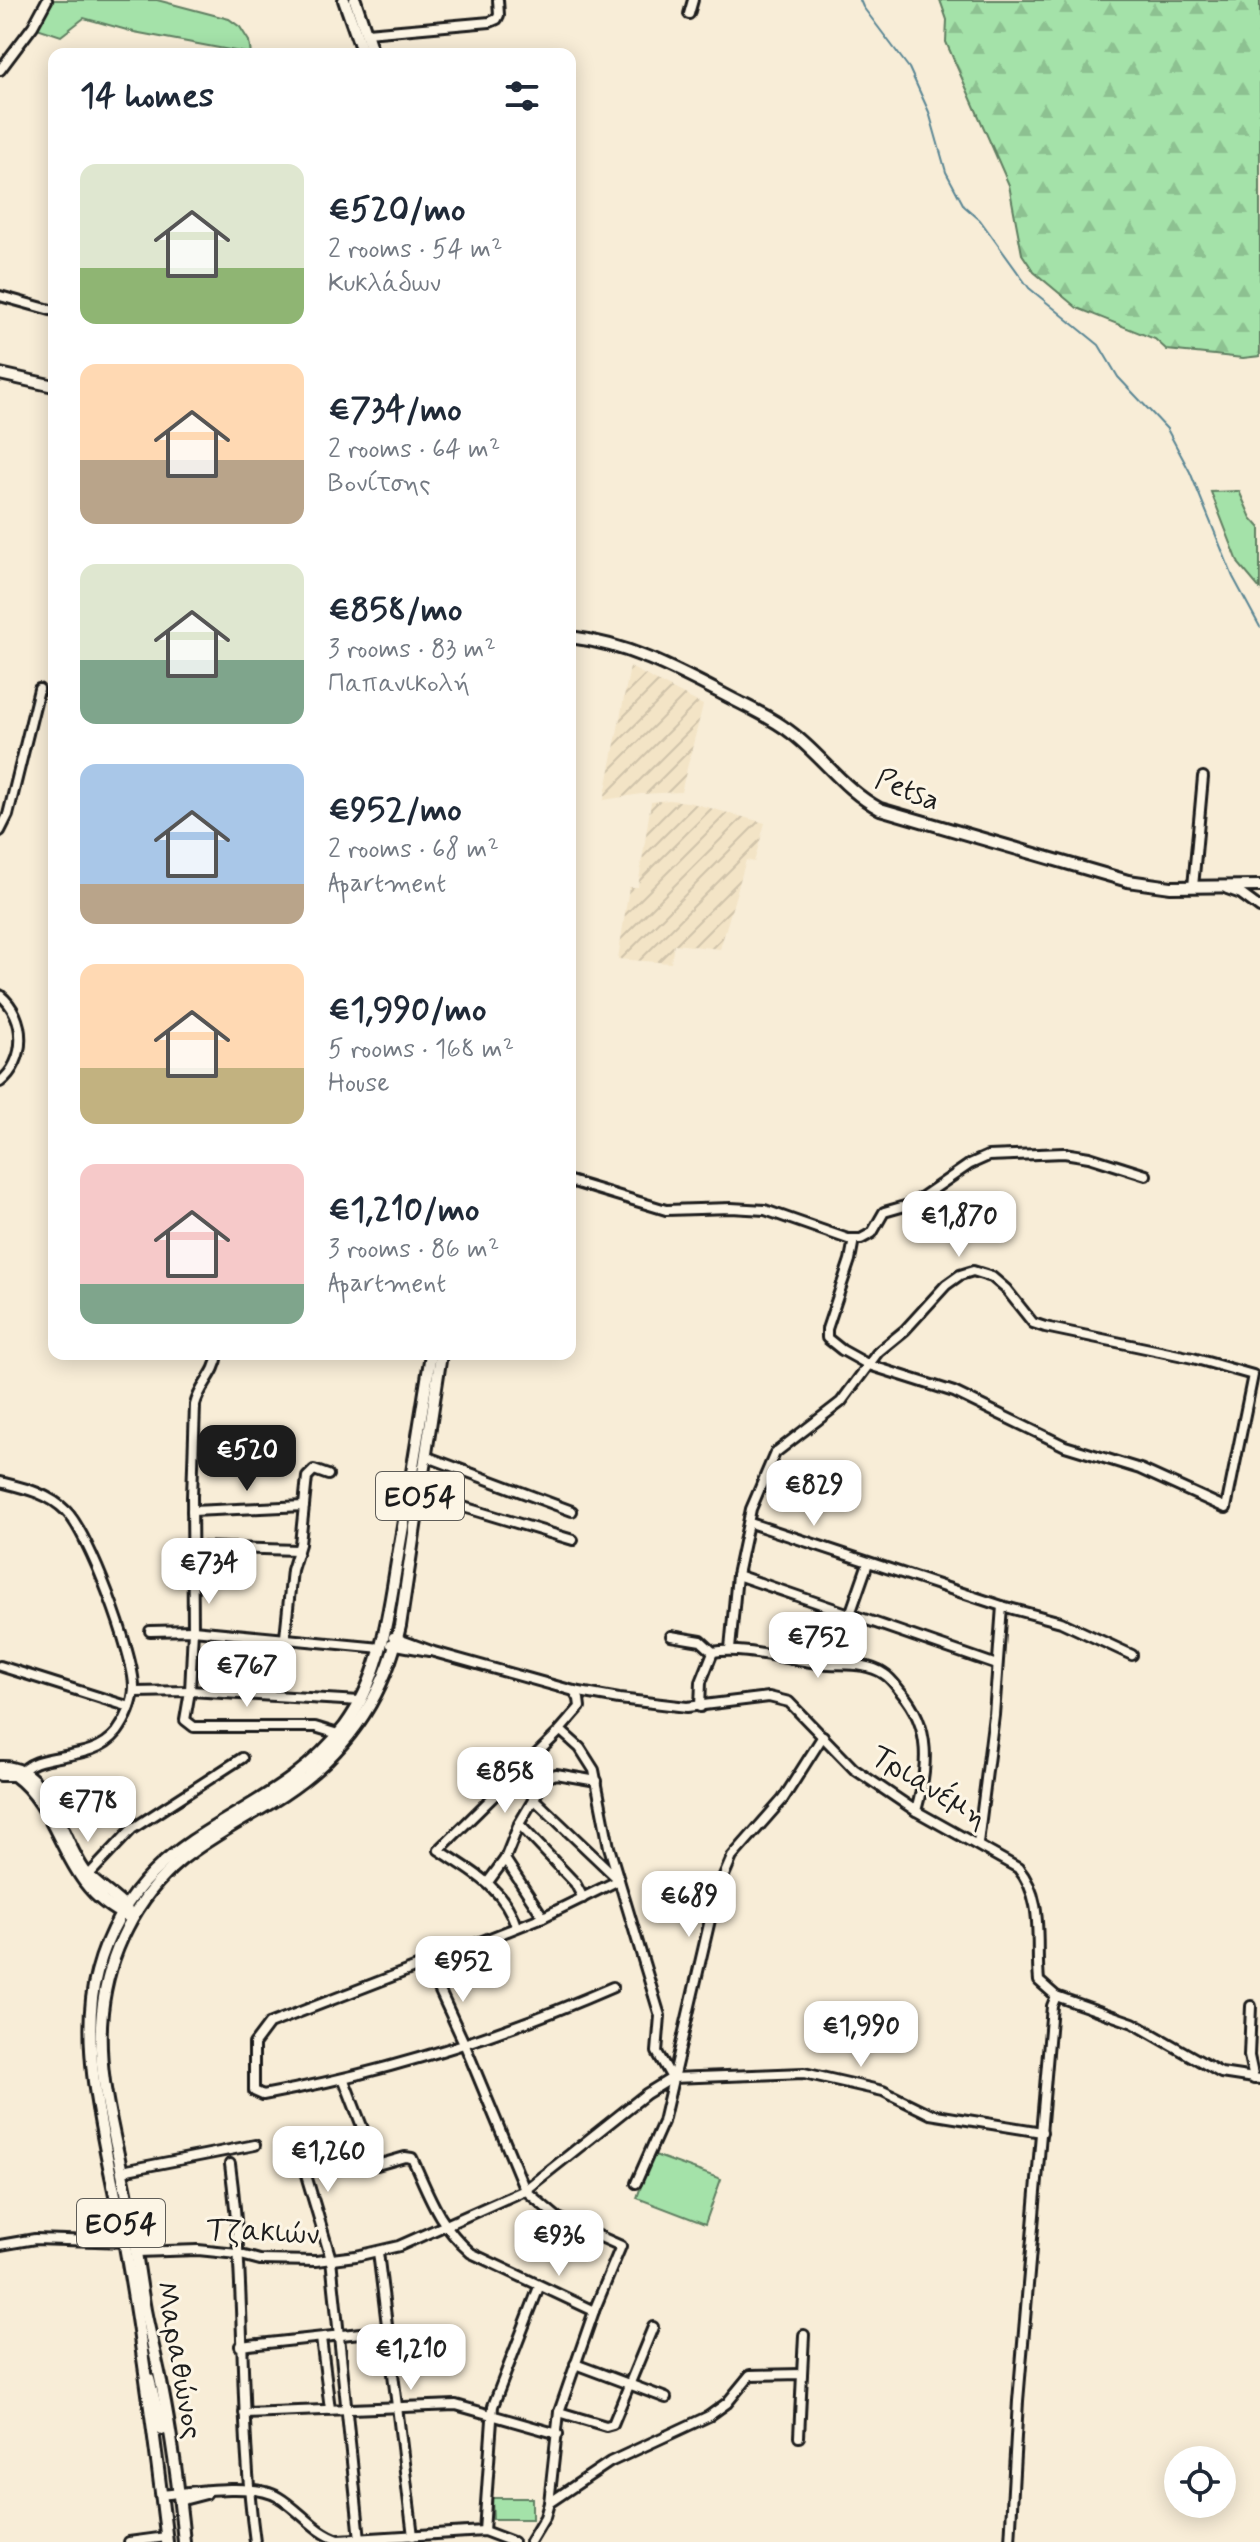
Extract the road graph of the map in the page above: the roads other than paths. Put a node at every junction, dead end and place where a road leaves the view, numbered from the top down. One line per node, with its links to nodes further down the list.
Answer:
1 (47, 0): 10 (street)
2 (344, 0): 8 (main road)
3 (355, 0): 7 (main road)
4 (498, 0): 7 (street)
5 (693, 0): 6 (street)
6 (689, 14)
7 (367, 33): 9 (main road)
8 (361, 48)
9 (371, 48)
10 (0, 70)
11 (0, 296): 12 (street)
12 (48, 309)
13 (0, 374): 14 (main road)
14 (48, 385)
15 (576, 638): 21 (main road, Petsa)
16 (39, 689): 18 (street)
17 (1203, 777): 21 (street)
18 (0, 831)
19 (1218, 886): 20 (main road, Petsa); 21 (main road, Petsa); 23 (street, Petsa)
20 (1260, 886)
21 (1193, 887)
22 (1260, 894): 23 (street, Petsa)
23 (1260, 906)
24 (0, 995): 25 (street)
25 (0, 1082)
26 (1146, 1175): 28 (street)
27 (576, 1183): 28 (street)
28 (854, 1239): 32 (street)
29 (217, 1360): 38 (street)
30 (430, 1360): 52 (main road, Μαραθώνος / ΕΟ54)
31 (440, 1360): 33 (main road, Μαραθώνος / ΕΟ54)
32 (869, 1365): 32 (street); 40 (street)
33 (425, 1456): 36 (main road, Μαραθώνος / ΕΟ54); 39 (street)
34 (328, 1475): 37 (street)
35 (0, 1482): 62 (street)
36 (420, 1494): 41 (street); 53 (main road, Μαραθώνος / ΕΟ54)
37 (304, 1506): 38 (street); 43 (street)
38 (192, 1511): 42 (street)
39 (572, 1511)
40 (750, 1523): 44 (street); 45 (street)
41 (573, 1540)
42 (192, 1547): 43 (street); 48 (street)
43 (298, 1550): 51 (street)
44 (868, 1563): 46 (street); 47 (street)
45 (737, 1575): 47 (street); 54 (street)
46 (1002, 1606): 56 (street); 58 (street)
47 (850, 1616): 57 (street); 58 (street)
48 (193, 1630): 49 (street, Τριανέμη); 51 (street, Τριανέμη); 60 (street)
49 (150, 1631)
50 (671, 1636): 55 (street)
51 (285, 1637): 52 (street, Τριανέμη)
52 (382, 1641): 53 (street, Τριανέμη); 63 (main road, Μαραθώνος / ΕΟ54)
53 (396, 1642): 61 (street, Τριανέμη); 85 (main road, Μαραθώνος / ΕΟ54)
54 (730, 1649): 55 (street); 57 (street)
55 (713, 1652): 65 (street)
56 (1132, 1655)
57 (829, 1664): 75 (street)
58 (997, 1665): 77 (street)
59 (0, 1666): 64 (street)
60 (190, 1691): 62 (street); 63 (street); 67 (street)
61 (574, 1691): 65 (street, Τριανέμη); 66 (street)
62 (134, 1692): 64 (street)
63 (360, 1701): 67 (main road, Μαραθώνος / ΕΟ54)
64 (130, 1707): 71 (street)
65 (700, 1707): 68 (street, Τριανέμη)
66 (561, 1730): 73 (street); 81 (street)
67 (338, 1734): 83 (main road, Μαραθώνος / ΕΟ54)
68 (823, 1736): 75 (street, Τριανέμη); 92 (street)
69 (242, 1758): 79 (street)
70 (0, 1767): 71 (main road)
71 (20, 1774): 72 (main road); 79 (main road)
72 (0, 1775)
73 (597, 1781): 74 (street); 80 (street)
74 (533, 1798): 76 (street); 80 (street)
75 (916, 1811): 77 (street, Τριανέμη)
76 (519, 1824): 78 (street); 82 (street)
77 (978, 1843): 89 (street, Τριανέμη)
78 (505, 1859): 81 (street); 84 (street)
79 (86, 1878): 83 (main road)
80 (619, 1880): 82 (street); 92 (street)
81 (488, 1882): 86 (street)
82 (583, 1898): 84 (street)
83 (123, 1910): 85 (main road); 103 (main road, Μαραθώνος / ΕΟ54)
84 (543, 1917): 86 (street)
85 (133, 1919): 99 (main road, Μαραθώνος / ΕΟ54)
86 (516, 1926): 87 (street)
87 (427, 1963): 91 (street); 94 (street)
88 (613, 1987): 91 (street)
89 (1056, 1996): 93 (street); 95 (street)
90 (1251, 2006): 93 (street)
91 (464, 2043): 94 (street); 101 (street)
92 (672, 2078): 95 (street); 100 (street); 101 (street, Τζακιών)
93 (1257, 2079)
94 (344, 2080): 102 (street)
95 (1042, 2132): 141 (street)
96 (295, 2138): 108 (street)
97 (255, 2145): 99 (street)
98 (230, 2164): 107 (street)
99 (122, 2171): 105 (main road, Μαραθώνος / ΕΟ54)
100 (636, 2183)
101 (525, 2190): 102 (street, Τζακιών); 110 (street)
102 (444, 2226): 106 (street, Τζακιών); 109 (street)
103 (125, 2242): 104 (street); 130 (main road, Μαραθώνος / ΕΟ54)
104 (0, 2245)
105 (137, 2252): 107 (street, Τζακιών); 130 (main road, Μαραθώνος / ΕΟ54)
106 (378, 2252): 108 (street, Τζακιών); 112 (street)
107 (237, 2254): 108 (street, Τζακιών); 116 (street)
108 (331, 2259): 114 (street)
109 (539, 2287): 110 (street); 126 (street)
110 (594, 2311): 117 (street)
111 (653, 2327): 119 (street)
112 (388, 2330): 114 (street); 121 (street)
113 (804, 2335): 118 (street)
114 (339, 2336): 115 (street); 123 (street)
115 (321, 2338): 116 (street); 122 (street)
116 (240, 2346): 125 (street)
117 (575, 2364): 119 (street); 124 (street)
118 (802, 2374): 128 (street); 131 (street)
119 (629, 2384): 120 (street); 124 (street)
120 (666, 2398)
121 (397, 2406): 123 (street); 126 (street); 133 (street)
122 (330, 2409): 123 (street); 125 (street)
123 (347, 2409): 134 (street)
124 (559, 2412): 127 (street)
125 (244, 2413): 129 (street)
126 (492, 2415): 127 (street); 132 (street)
127 (558, 2434): 131 (street)
128 (799, 2437)
129 (248, 2488): 130 (street); 134 (street); 138 (street)
130 (172, 2496): 135 (main road, Μαραθώνος / ΕΟ54); 137 (main road, Μαραθώνος / ΕΟ54)
131 (549, 2503): 140 (street)
132 (488, 2535): 133 (street); 139 (street)
133 (413, 2536): 134 (street)
134 (360, 2539)
135 (167, 2540): 136 (street)
136 (129, 2542)
137 (184, 2542)
138 (255, 2542)
139 (513, 2542)
140 (530, 2542)
141 (1010, 2542)

